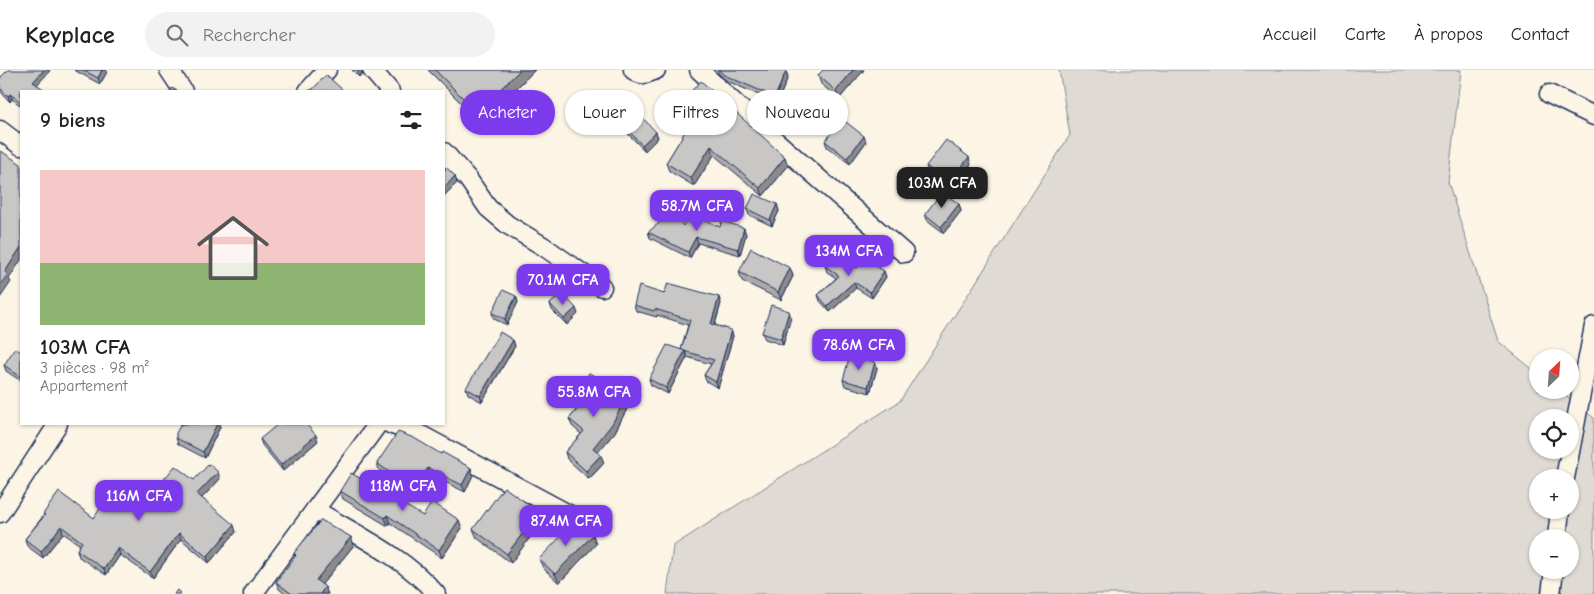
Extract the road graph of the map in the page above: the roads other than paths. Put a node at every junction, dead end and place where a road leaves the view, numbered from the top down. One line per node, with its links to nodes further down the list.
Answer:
1 (169, 70): 7 (street)
2 (327, 70): 8 (street)
3 (372, 70): 9 (street)
4 (633, 70): 5 (street)
5 (656, 70)
6 (699, 70): 15 (street)
7 (182, 90)
8 (309, 90)
9 (389, 90)
10 (1549, 94): 11 (street)
11 (1594, 116)
12 (2, 136): 13 (street)
13 (20, 145)
14 (445, 153): 16 (street)
15 (904, 253)
16 (602, 287)
17 (1594, 326): 21 (street)
18 (57, 425): 23 (street)
19 (377, 425): 22 (street)
20 (393, 425): 24 (street)
21 (1567, 469)
22 (315, 510): 26 (street); 27 (street)
23 (0, 513)
24 (585, 523)
25 (1553, 579): 28 (street)
26 (253, 594)
27 (436, 594)
28 (1551, 594)

